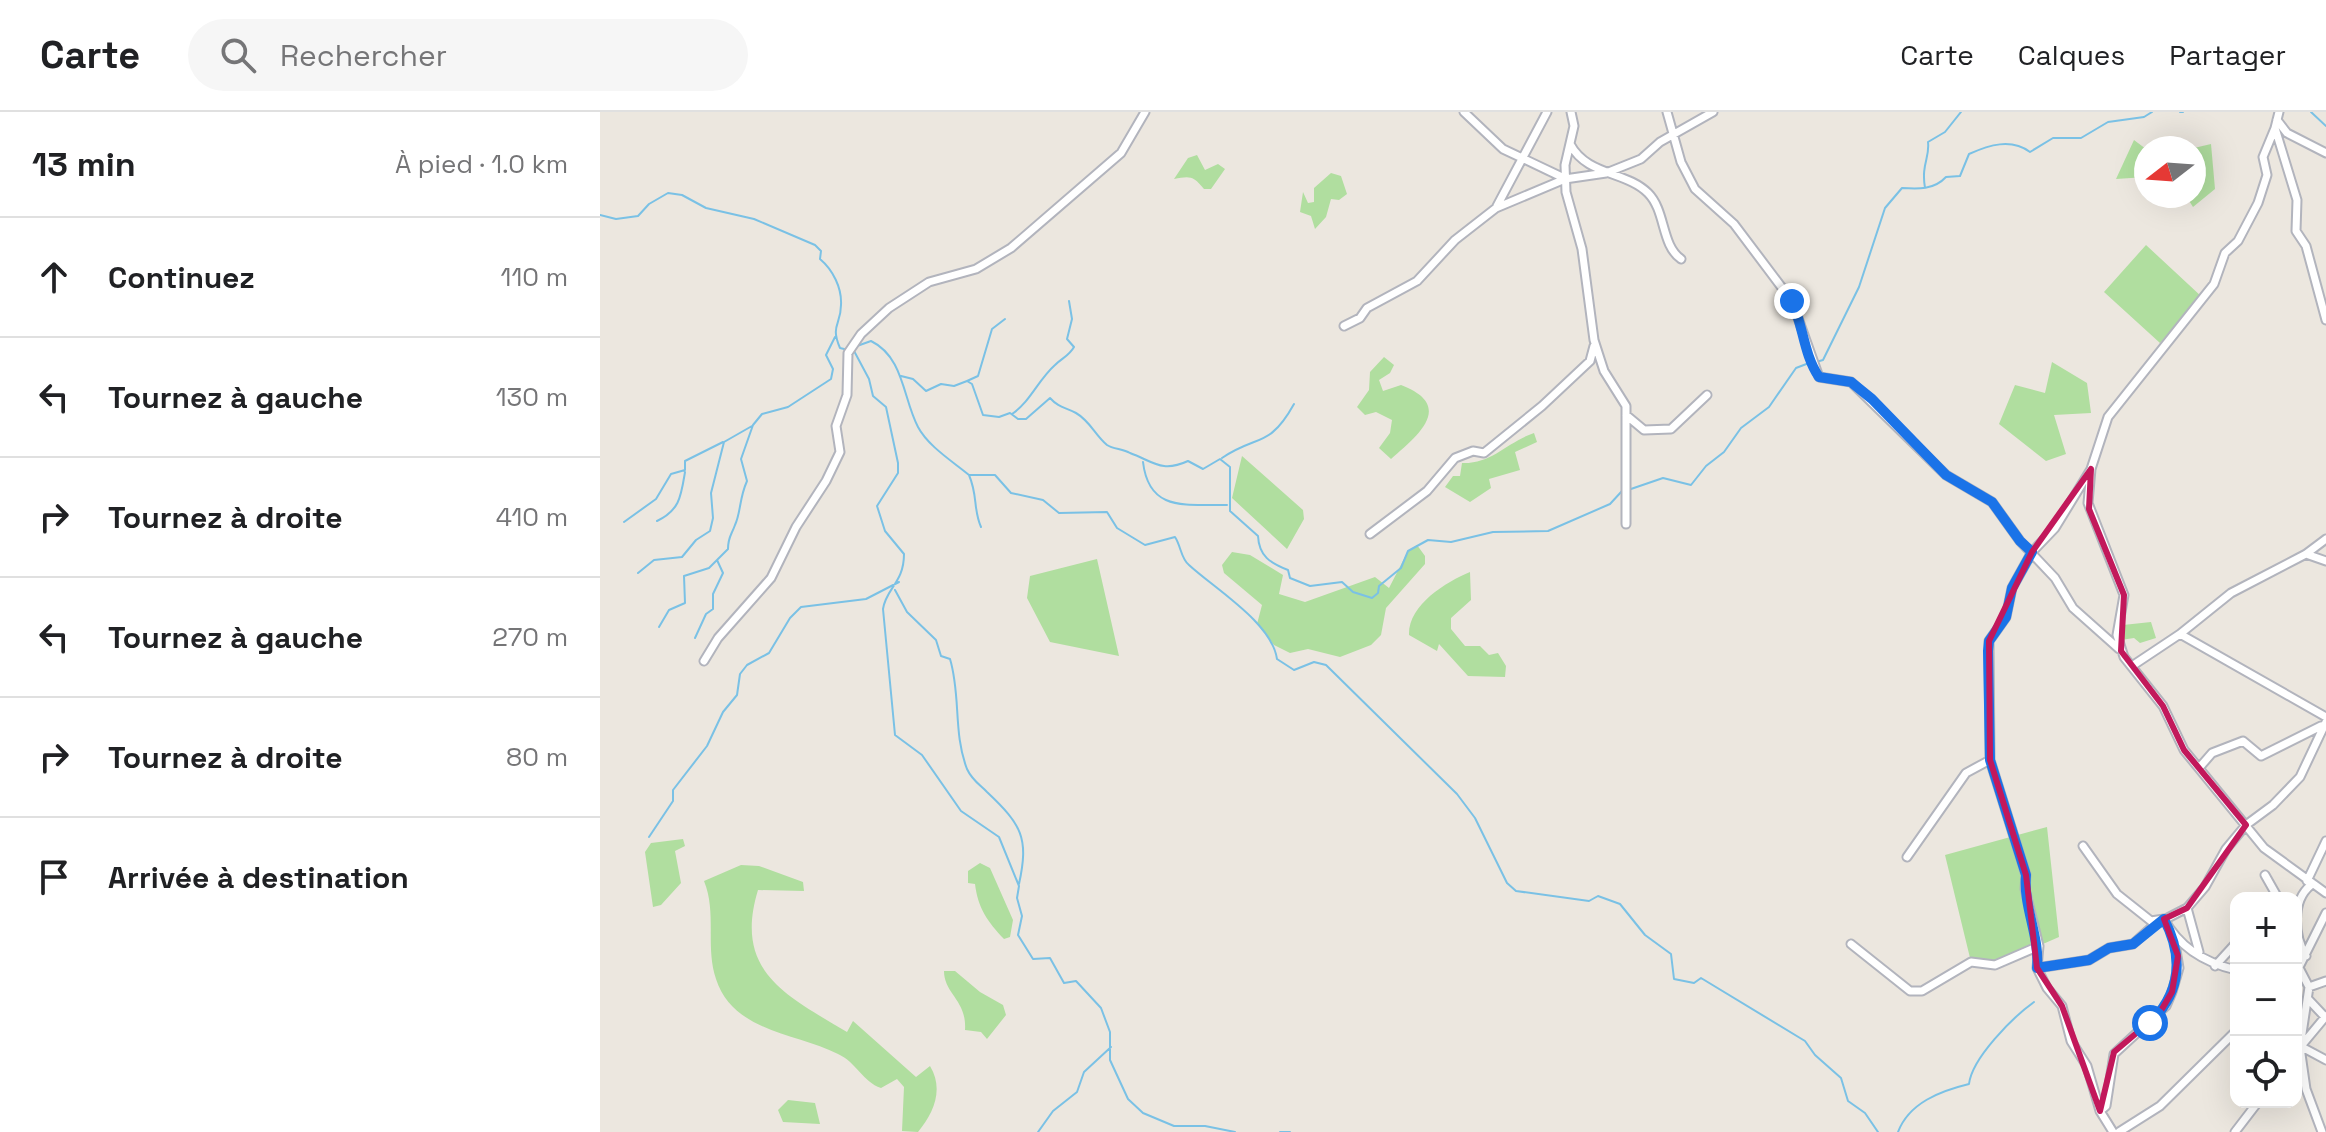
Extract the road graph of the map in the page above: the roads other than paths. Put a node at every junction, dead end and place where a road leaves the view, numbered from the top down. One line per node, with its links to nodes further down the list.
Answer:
1 (1145, 112): 30 (street)
2 (1464, 112): 11 (street)
3 (1547, 112): 11 (street)
4 (1571, 112): 9 (street)
5 (1667, 112): 8 (street)
6 (1713, 112): 8 (street)
7 (2277, 120): 10 (street); 16 (street); 21 (street)
8 (1675, 135): 12 (street); 25 (street)
9 (1570, 144): 12 (street); 13 (street)
10 (2326, 153)
11 (1524, 160): 13 (street); 14 (street)
12 (1606, 173): 13 (street); 15 (street)
13 (1565, 179): 14 (street); 18 (street)
14 (1496, 208): 17 (street)
15 (1681, 259)
16 (2326, 320)
17 (1344, 326)
18 (1595, 343): 20 (street); 23 (street)
19 (1707, 395): 20 (street)
20 (1626, 415): 22 (street)
21 (2091, 469): 25 (street); 29 (street)
22 (1626, 524)
23 (1370, 534)
24 (2326, 539): 26 (street)
25 (2032, 552): 29 (street); 33 (street)
26 (2306, 554): 27 (street); 28 (street)
27 (2326, 561)
28 (2180, 634): 31 (street); 32 (street)
29 (2121, 651): 31 (street)
30 (704, 661)
31 (2132, 666): 34 (street)
32 (2325, 722): 34 (street); 35 (street)
33 (1990, 760): 38 (street); 49 (street)
34 (2199, 768): 35 (street)
35 (2246, 825): 40 (street); 44 (street)
36 (2326, 841): 40 (street)
37 (2083, 846): 46 (street)
38 (1907, 857)
39 (2265, 875): 41 (street)
40 (2309, 883): 42 (street); 43 (street)
41 (2275, 892)
42 (2326, 893)
43 (2302, 898)
44 (2187, 908): 46 (street); 52 (street)
45 (2326, 913): 53 (street)
46 (2164, 919): 47 (street); 56 (street)
47 (2174, 938): 52 (street); 70 (street)
48 (1851, 944): 49 (street)
49 (2039, 946): 56 (street)
50 (2302, 946): 53 (street)
51 (2230, 950): 55 (street)
52 (2199, 952): 55 (street)
53 (2306, 956): 54 (street)
54 (2299, 964)
55 (2215, 966): 57 (street)
56 (2037, 968): 70 (street)
57 (2230, 968)
58 (2302, 975): 60 (street)
59 (2326, 981): 60 (street)
60 (2309, 987): 61 (street)
61 (2308, 999): 62 (street); 64 (street)
62 (2326, 1017): 65 (street)
63 (2231, 1036): 71 (street)
64 (2300, 1036)
65 (2302, 1042)
66 (2302, 1049): 67 (street)
67 (2326, 1060)
68 (2302, 1070): 73 (street)
69 (2253, 1108): 72 (street)
70 (2100, 1111): 71 (street)
71 (2116, 1132)
72 (2235, 1132)
73 (2322, 1132)

